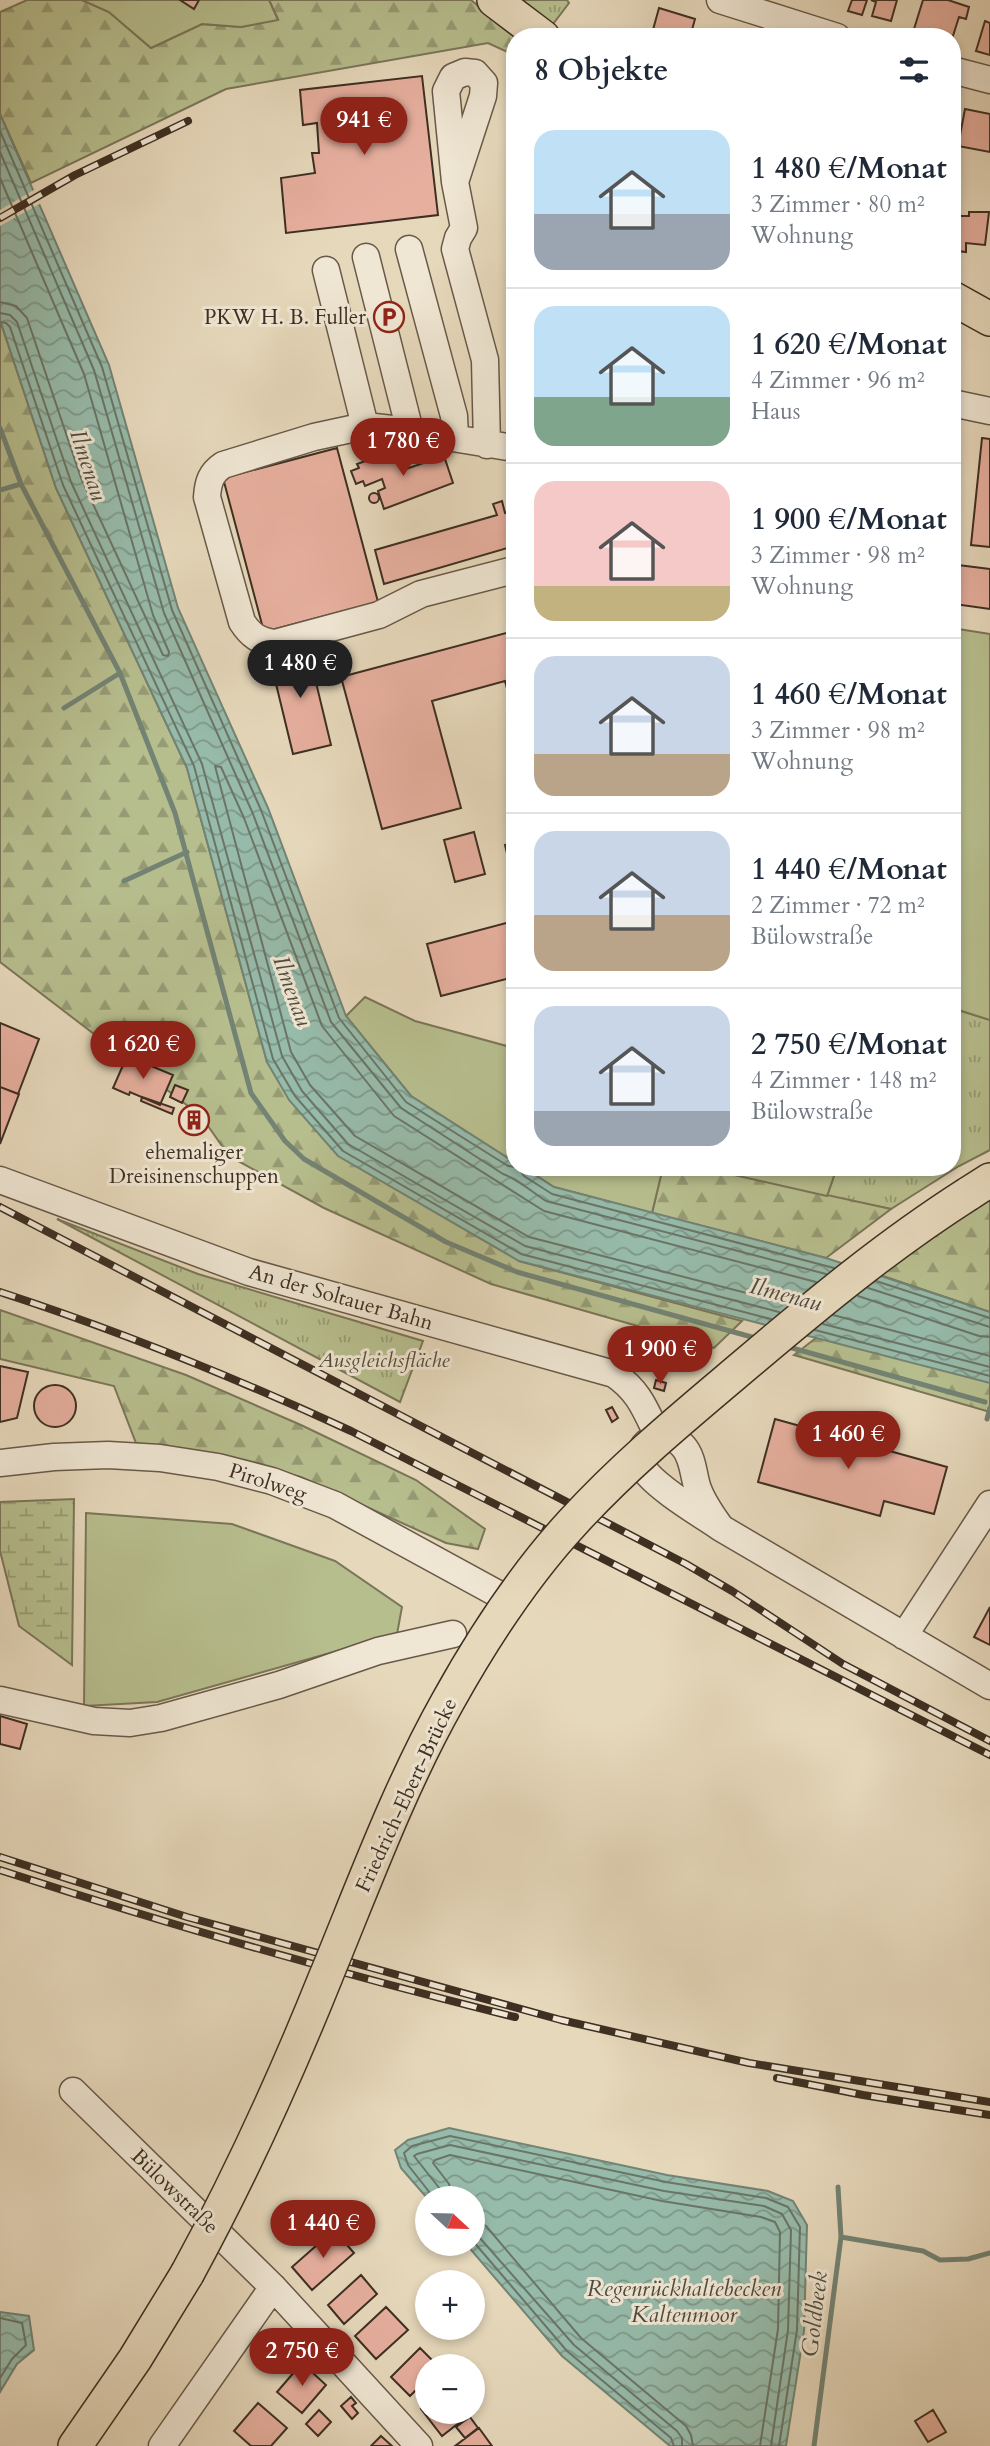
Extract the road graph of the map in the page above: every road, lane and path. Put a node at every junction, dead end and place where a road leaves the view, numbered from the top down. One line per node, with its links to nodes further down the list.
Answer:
1 (494, 0): 3 (main road)
2 (720, 0): 4 (street)
3 (531, 28)
4 (808, 28)
5 (961, 72): 6 (street)
6 (990, 80)
7 (455, 182): 18 (street)
8 (409, 249): 17 (street)
9 (366, 257): 16 (street)
10 (326, 270): 15 (street)
11 (961, 303): 12 (main road)
12 (990, 319)
13 (961, 405): 14 (street)
14 (990, 411)
15 (365, 426): 16 (street); 20 (street)
16 (410, 430): 17 (street)
17 (455, 438): 18 (street)
18 (487, 445): 19 (street)
19 (506, 447)
20 (506, 572)
21 (0, 1180): 23 (street, An der Soltauer Bahn)
22 (979, 1187): 27 (main road, Friedrich-Ebert-Brücke, bridge)
23 (658, 1436): 26 (street); 26 (street)
24 (0, 1463): 27 (street, Pirolweg)
25 (990, 1504): 29 (street)
26 (721, 1528): 29 (street)
27 (511, 1601): 34 (main road, Friedrich-Ebert-Brücke, bridge)
28 (453, 1634): 31 (street)
29 (904, 1636): 30 (street)
30 (990, 1686)
31 (0, 1700)
32 (73, 2091): 33 (street, Bülowstraße)
33 (273, 2287): 35 (street); 36 (street, Bülowstraße)
34 (75, 2446)
35 (162, 2446)
36 (419, 2446)

